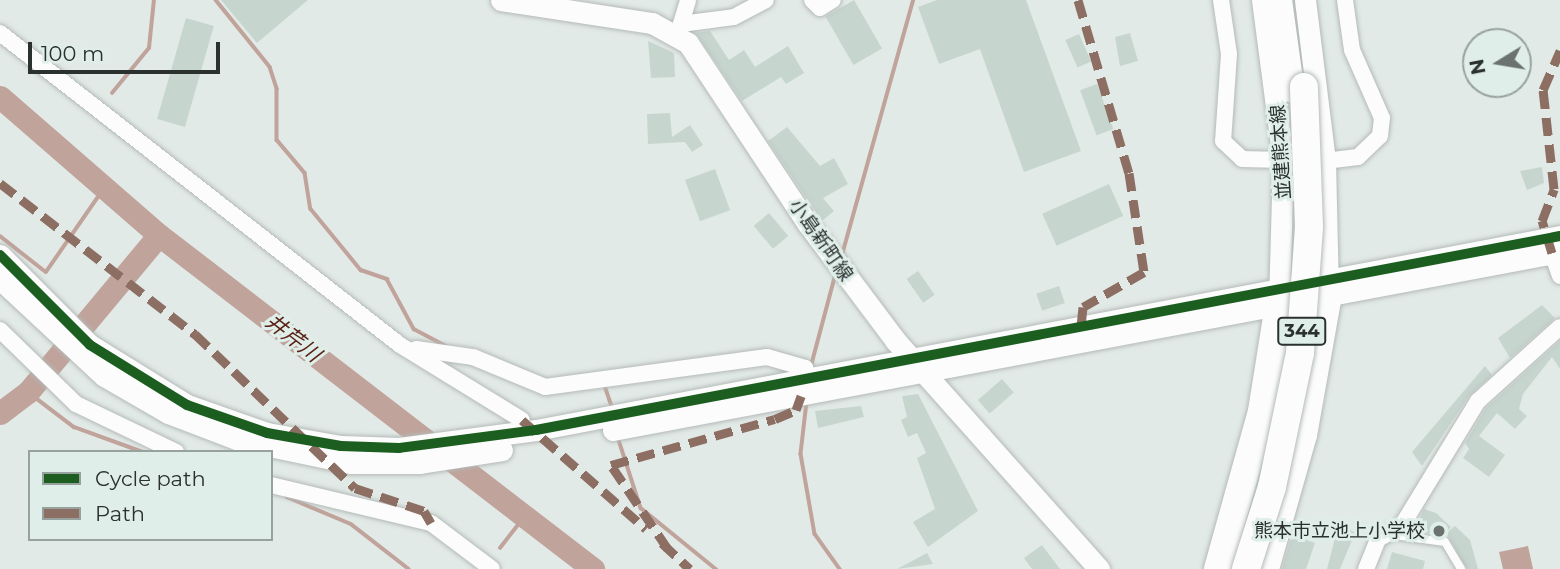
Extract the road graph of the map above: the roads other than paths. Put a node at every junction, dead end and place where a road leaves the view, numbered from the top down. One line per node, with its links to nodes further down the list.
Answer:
1 (501, 0): 12 (street, 小島新町線)
2 (688, 0): 12 (street)
3 (766, 0): 12 (street)
4 (812, 0): 5 (street)
5 (833, 0)
6 (1221, 0): 15 (street)
7 (1262, 0): 15 (street, 並建熊本線)
8 (1278, 0): 14 (highway, 344)
9 (1291, 0): 14 (highway, 344)
10 (1305, 0): 16 (street)
11 (1345, 0): 16 (street)
12 (679, 30): 27 (street, 小島新町線)
13 (0, 33): 26 (street)
14 (1297, 88): 36 (highway, 344); 37 (highway, 344, bridge)
15 (1283, 160): 22 (street, 並建熊本線)
16 (1325, 161): 21 (street)
17 (1557, 247): 19 (street); 21 (street)
18 (0, 255): 23 (street)
19 (1560, 276)
20 (0, 279): 23 (street)
21 (1328, 287): 22 (street); 38 (highway)
22 (1279, 296): 27 (street); 35 (highway)
23 (38, 308): 29 (street)
24 (1560, 327): 32 (street)
25 (0, 330): 30 (street)
26 (400, 345): 28 (street); 29 (street)
27 (920, 366): 28 (street); 34 (street, 小島新町線)
28 (802, 387): 29 (street)
29 (536, 431)
30 (171, 450)
31 (273, 485): 33 (street)
32 (1394, 535): 39 (street); 40 (lane)
33 (492, 569)
34 (1099, 569)
35 (1218, 569)
36 (1234, 569)
37 (1246, 569)
38 (1265, 569)
39 (1366, 569)
40 (1461, 569)

